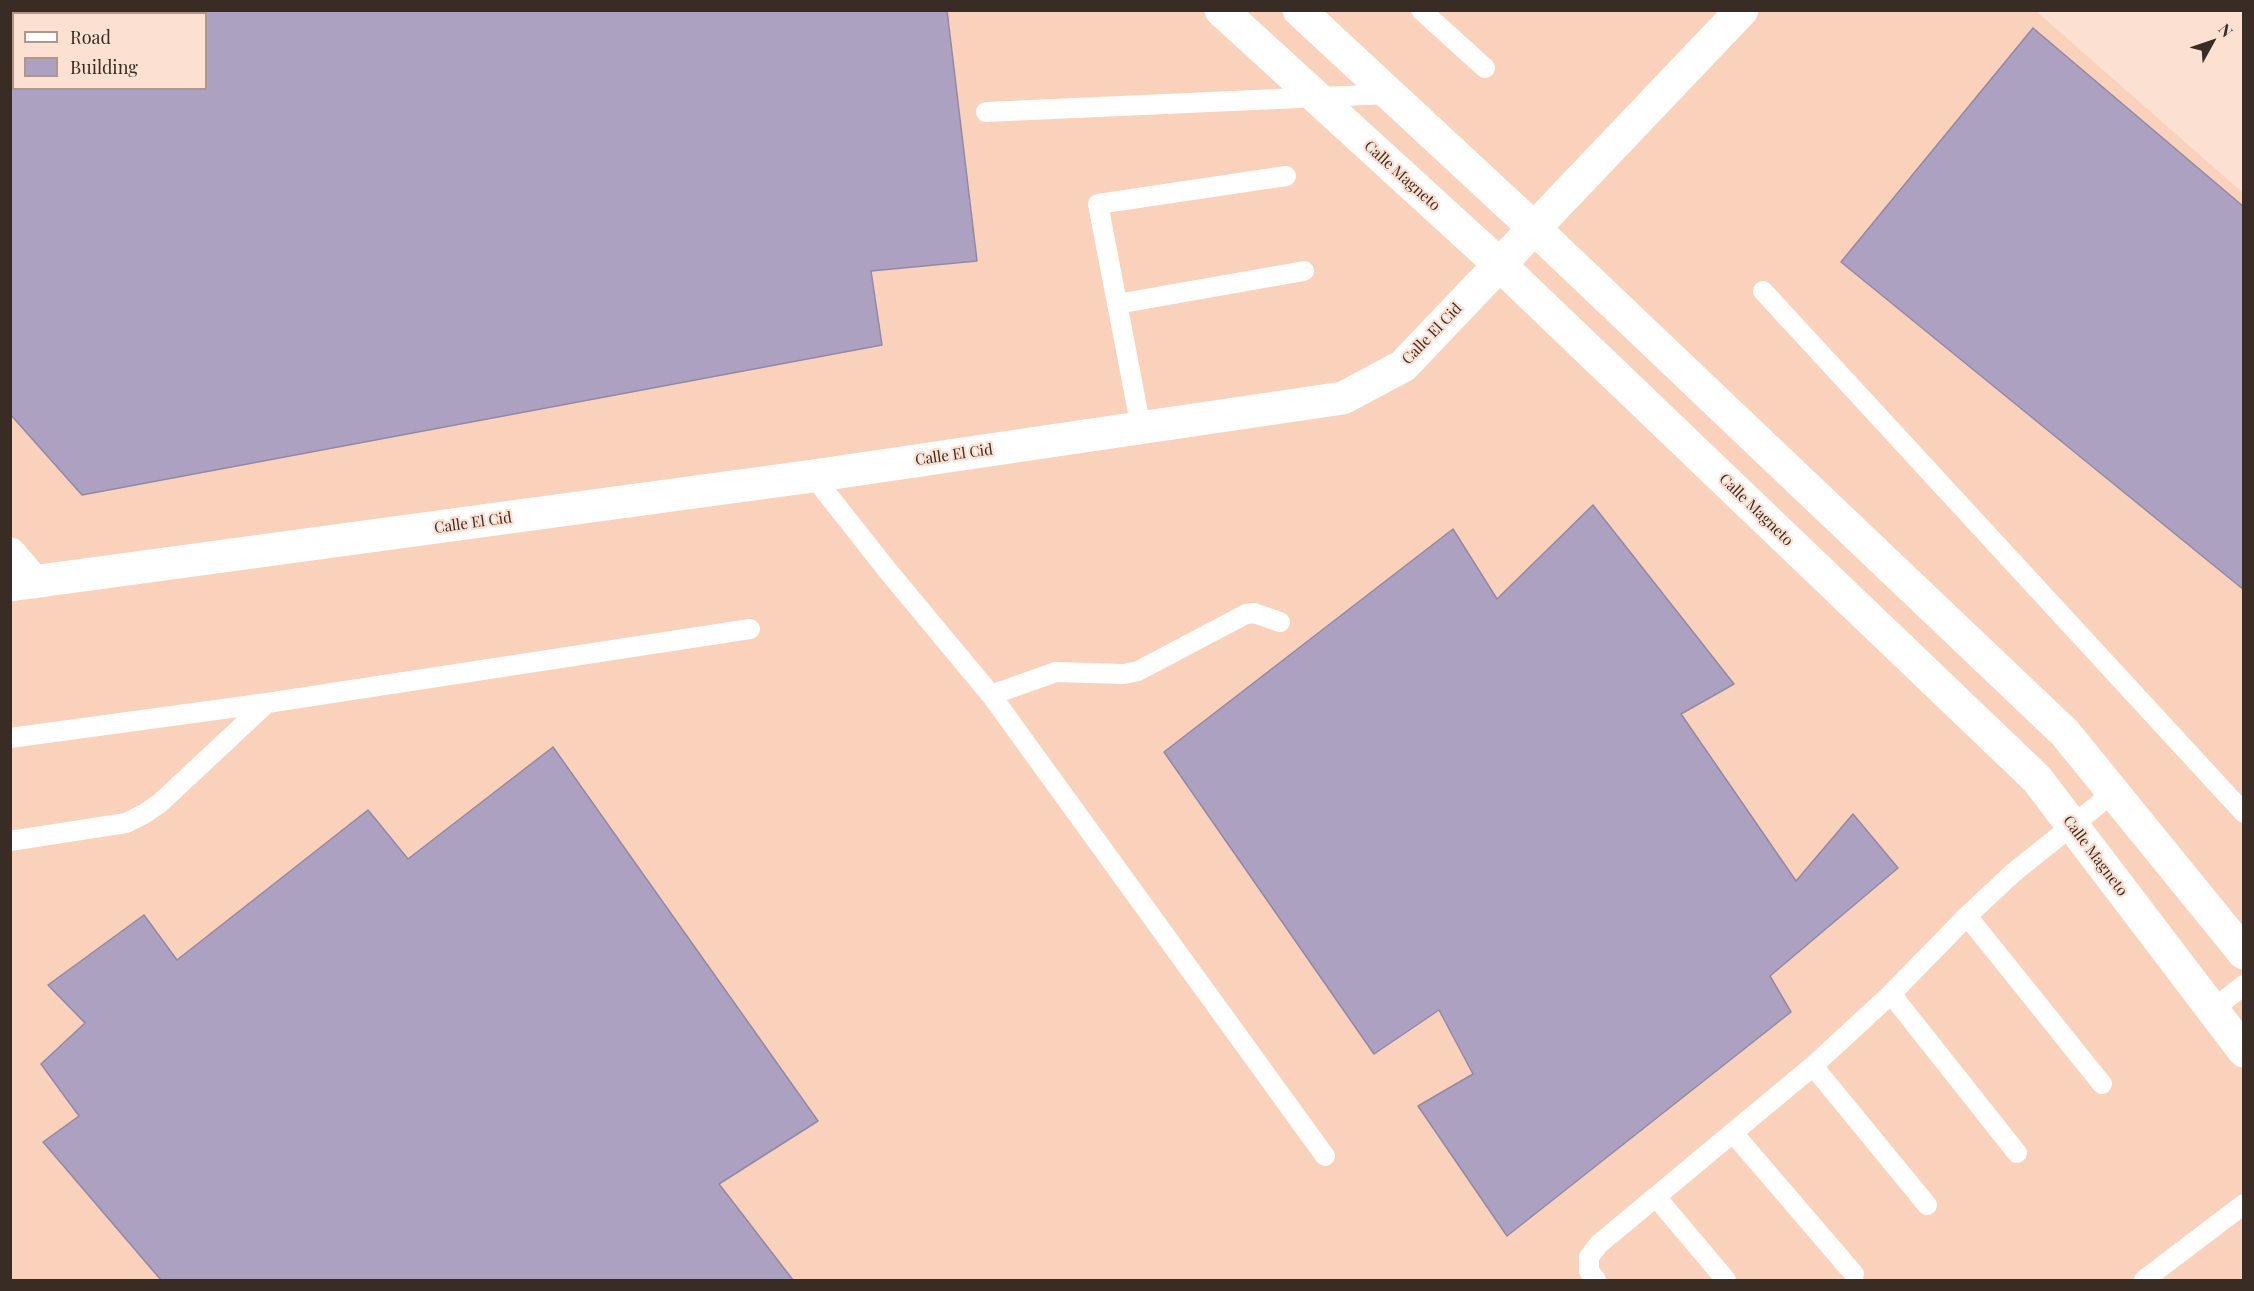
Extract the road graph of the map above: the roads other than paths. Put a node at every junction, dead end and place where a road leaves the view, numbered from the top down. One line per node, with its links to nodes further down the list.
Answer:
1 (1221, 10): 7 (main road, Calle Magneto)
2 (1299, 10): 6 (main road)
3 (1421, 10): 5 (lane)
4 (1742, 10): 10 (main road, Calle El Cid)
5 (1485, 68)
6 (1389, 94): 7 (lane); 10 (main road)
7 (1313, 96): 8 (lane); 11 (main road, Calle Magneto)
8 (986, 112)
9 (1286, 176): 14 (lane)
10 (1535, 229): 11 (main road, Calle El Cid); 24 (main road)
11 (1500, 265): 15 (main road, Calle El Cid); 26 (main road, Calle Magneto)
12 (1304, 271): 14 (lane)
13 (1763, 291): 25 (lane)
14 (1117, 304): 15 (lane)
15 (1141, 428): 16 (main road, Calle El Cid)
16 (813, 476): 18 (main road, Calle El Cid); 21 (lane)
17 (10, 554): 18 (main road)
18 (22, 584)
19 (1280, 622): 21 (lane)
20 (750, 629): 22 (lane)
21 (991, 695): 38 (lane)
22 (267, 704): 23 (lane); 27 (lane)
23 (10, 738)
24 (2114, 792): 26 (lane); 29 (main road)
25 (2244, 813)
26 (2073, 826): 28 (lane); 32 (main road, Calle Magneto)
27 (10, 841)
28 (1967, 916): 31 (lane); 35 (lane)
29 (2244, 953)
30 (2244, 985): 32 (lane)
31 (1892, 994): 34 (lane); 37 (lane)
32 (2213, 1010): 33 (main road, Calle Magneto)
33 (2244, 1051)
34 (1813, 1066): 36 (lane); 41 (lane)
35 (2102, 1084)
36 (1733, 1133): 39 (lane); 42 (lane)
37 (2017, 1153)
38 (1325, 1156)
39 (1656, 1197): 43 (lane); 44 (lane)
40 (2244, 1204): 45 (lane)
41 (1927, 1205)
42 (1854, 1274)
43 (1596, 1281)
44 (1726, 1281)
45 (2144, 1281)

